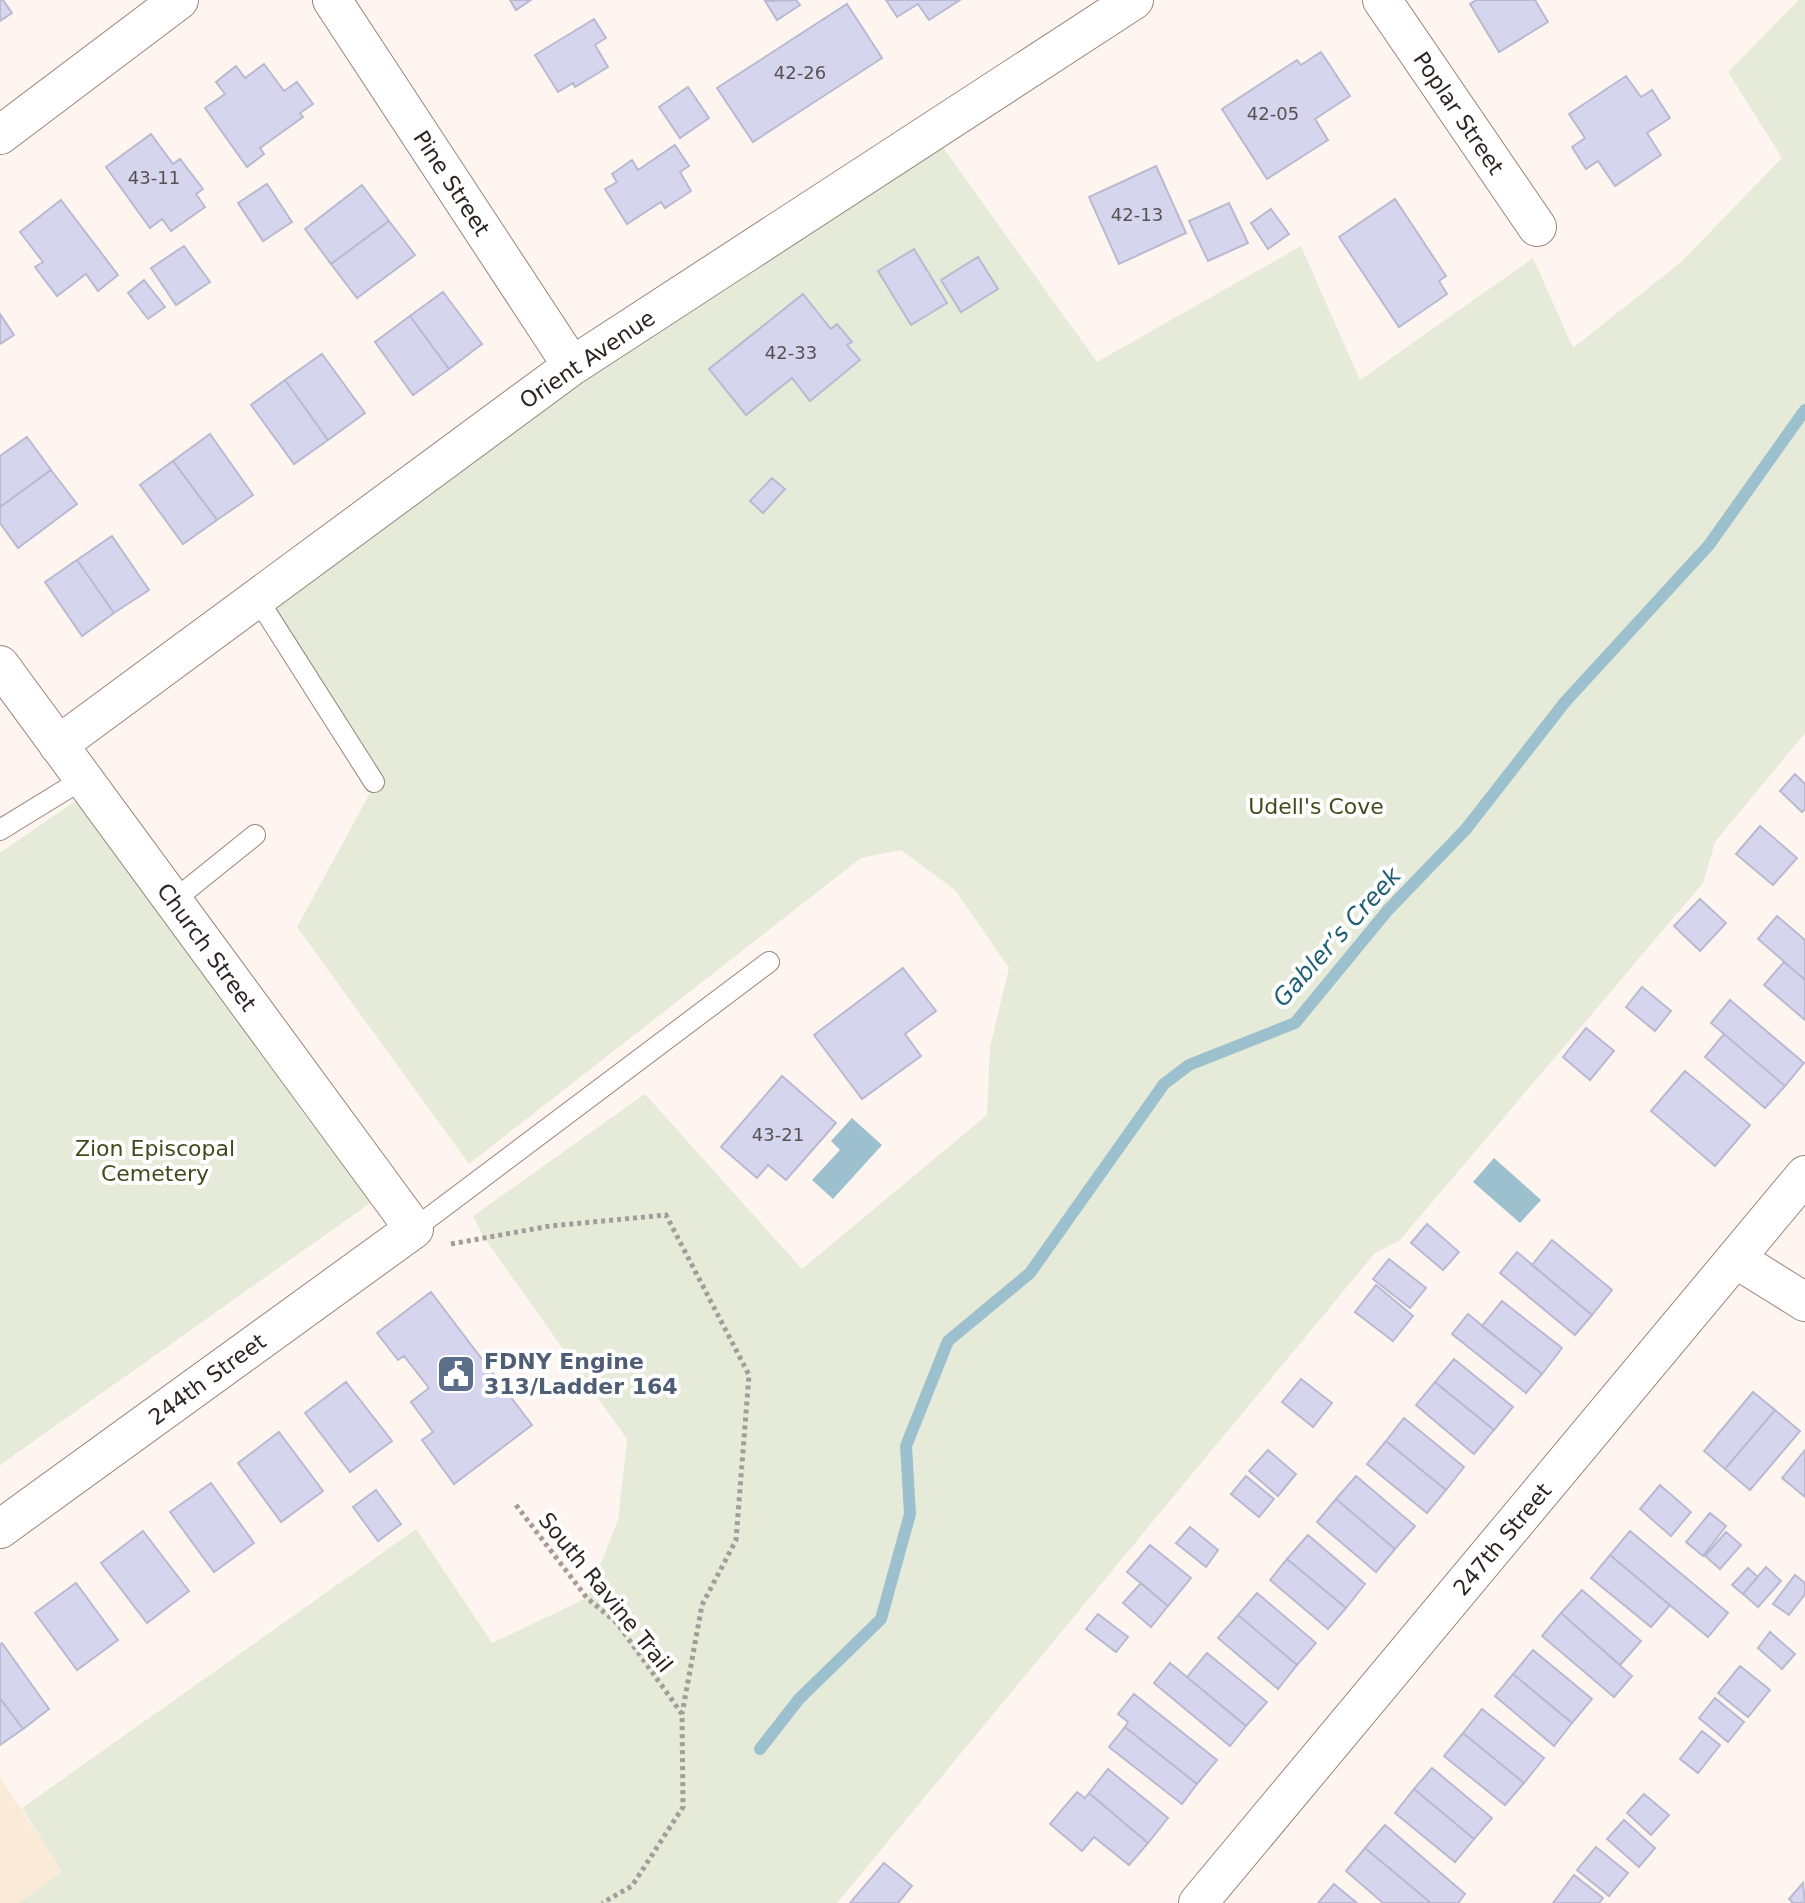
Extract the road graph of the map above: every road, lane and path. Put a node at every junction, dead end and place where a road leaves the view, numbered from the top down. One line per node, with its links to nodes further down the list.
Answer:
1 (179, 0): 5 (street)
2 (332, 0): 7 (street, Pine Street)
3 (1134, 0): 7 (street, Orient Avenue)
4 (1382, 0): 6 (street, Poplar Street)
5 (0, 135)
6 (1537, 227)
7 (572, 366): 8 (street, Orient Avenue)
8 (257, 598): 10 (street, Orient Avenue); 12 (lane)
9 (0, 665): 10 (street, Church Street)
10 (58, 745): 11 (street, Church Street)
11 (83, 779): 13 (lane); 15 (street, Church Street)
12 (374, 782)
13 (0, 830)
14 (255, 835): 15 (lane)
15 (173, 901): 18 (street, Church Street)
16 (769, 962): 18 (lane)
17 (1805, 1175): 19 (street, 247th Street)
18 (428, 1237): 22 (street, 244th Street); 23 (path)
19 (1736, 1259): 20 (street); 25 (street, 247th Street)
20 (1805, 1302)
21 (516, 1505): 23 (path, South Ravine Trail)
22 (0, 1529)
23 (682, 1714): 24 (path)
24 (602, 1903)
25 (1198, 1903)

